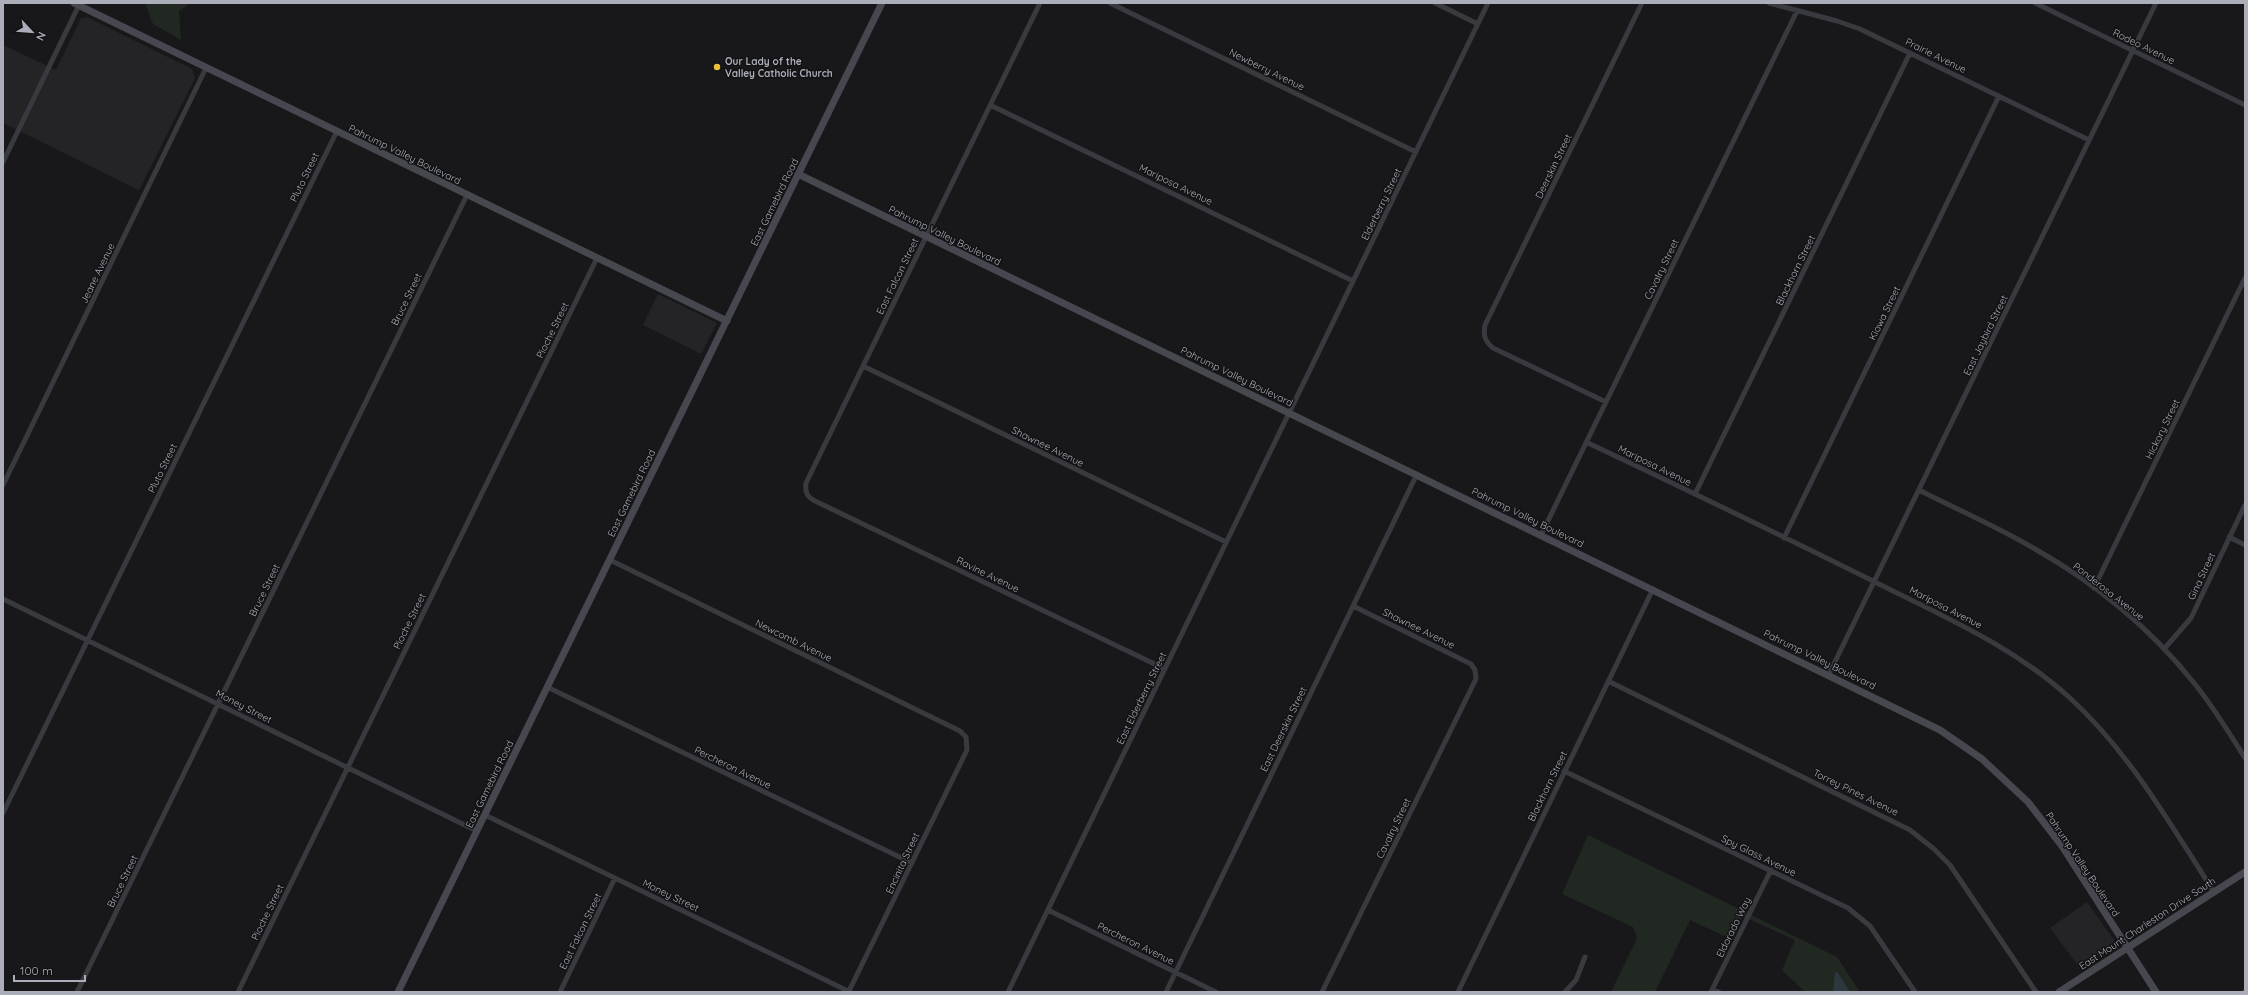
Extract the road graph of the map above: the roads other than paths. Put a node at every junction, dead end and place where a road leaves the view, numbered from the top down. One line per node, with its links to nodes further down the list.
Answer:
1 (882, 3): 24 (main road, East Gamebird Road)
2 (1040, 3): 18 (street, East Falcon Street)
3 (1110, 3): 22 (street, Newberry Avenue)
4 (1435, 3): 13 (street)
5 (1488, 3): 13 (street, Elderberry Street)
6 (1642, 3): 32 (street, Deerskin Street)
7 (1769, 3): 12 (street, Prairie Avenue)
8 (2035, 3): 11 (street, Rodeo Avenue)
9 (2156, 3): 14 (street, East Jaybird Street)
10 (76, 4): 16 (main road, Pahrump Valley Boulevard); 23 (street)
11 (2043, 5): 14 (street, Rodeo Avenue)
12 (1797, 11): 15 (street, Prairie Avenue); 32 (street, Cavalry Street)
13 (1478, 24): 22 (street, Elderberry Street)
14 (2133, 50): 19 (street, Rodeo Avenue); 21 (street, East Jaybird Street)
15 (1910, 53): 17 (street, Prairie Avenue); 39 (street, Blackhorn Street)
16 (206, 68): 20 (main road, Pahrump Valley Boulevard); 36 (street, Jeane Avenue)
17 (1999, 96): 21 (street, Prairie Avenue); 42 (street, Kiowa Street)
18 (990, 105): 26 (street, East Falcon Street); 29 (street, Mariposa Avenue)
19 (2245, 105)
20 (337, 132): 25 (main road, Pahrump Valley Boulevard); 52 (street, Pluto Street)
21 (2089, 140): 37 (street, East Jaybird Street)
22 (1416, 152): 29 (street, Elderberry Street)
23 (3, 162)
24 (798, 174): 26 (main road, Pahrump Valley Boulevard); 30 (main road, East Gamebird Road)
25 (467, 195): 27 (main road, Pahrump Valley Boulevard); 59 (street, Bruce Street)
26 (926, 236): 31 (street, East Falcon Street); 33 (main road, Pahrump Valley Boulevard)
27 (597, 258): 30 (main road, Pahrump Valley Boulevard); 62 (street, Pioche Street)
28 (2245, 278): 48 (street, Hickory Street)
29 (1353, 281): 33 (street, Elderberry Street)
30 (727, 322): 46 (main road, East Gamebird Road)
31 (863, 366): 38 (street, East Falcon Street); 44 (street, Shawnee Avenue)
32 (1606, 402): 34 (street, Cavalry Street)
33 (1289, 412): 35 (main road, Pahrump Valley Boulevard); 44 (street, East Elderberry Street)
34 (1586, 442): 39 (street, Mariposa Avenue); 41 (street, Cavalry Street)
35 (1417, 474): 41 (main road, Pahrump Valley Boulevard); 51 (street, East Deerskin Street)
36 (3, 485)
37 (1919, 490): 47 (street, East Jaybird Street); 48 (street, Ponderosa Avenue)
38 (806, 492): 54 (street, Ravine Avenue)
39 (1695, 494): 42 (street, Mariposa Avenue)
40 (2245, 505): 43 (street, Gina Street)
41 (1541, 535): 49 (main road, Pahrump Valley Boulevard)
42 (1784, 538): 47 (street, Mariposa Avenue)
43 (2229, 538): 45 (street); 53 (street, Gina Street)
44 (1226, 542): 54 (street, East Elderberry Street)
45 (2245, 544)
46 (610, 560): 58 (main road, East Gamebird Road); 60 (street, Newcomb Avenue)
47 (1874, 581): 56 (street, East Jaybird Street); 71 (street, Mariposa Avenue)
48 (2094, 588): 53 (street, Ponderosa Avenue)
49 (1653, 589): 56 (main road, Pahrump Valley Boulevard); 57 (street, Blackhorn Street)
50 (3, 599): 52 (street, Money Street)
51 (1353, 606): 55 (street, Shawnee Avenue); 75 (street, East Deerskin Street)
52 (88, 640): 59 (street, Money Street); 64 (street, Pluto Street)
53 (2164, 649): 61 (street, Ponderosa Avenue)
54 (1165, 669): 72 (street, East Elderberry Street)
55 (1475, 670): 85 (street, Cavalry Street)
56 (1829, 674): 73 (main road, Pahrump Valley Boulevard)
57 (1608, 681): 63 (street, Blackhorn Street); 90 (street, Torrey Pines Avenue)
58 (547, 687): 65 (main road, East Gamebird Road); 67 (street, Percheron Avenue)
59 (219, 703): 62 (street, Money Street); 77 (street, Bruce Street)
60 (967, 740): 67 (street, Encinita Street)
61 (2245, 758)
62 (348, 768): 66 (street, Money Street); 78 (street, Pioche Street)
63 (1564, 771): 68 (street, Spy Glass Avenue); 86 (street, Blackhorn Street)
64 (3, 813)
65 (485, 815): 66 (main road, East Gamebird Road); 70 (street, Money Street)
66 (477, 831): 79 (main road, East Gamebird Road)
67 (912, 863): 81 (street, Encinita Street)
68 (1771, 870): 76 (street, Eldorado Way); 89 (street, Spy Glass Avenue)
69 (2245, 872): 71 (main road, East Mount Charleston Drive South)
70 (615, 878): 80 (street, East Falcon Street); 81 (street, Money Street)
71 (2214, 892): 73 (main road, East Mount Charleston Drive South)
72 (1048, 910): 75 (street, Percheron Avenue); 82 (street, East Elderberry Street)
73 (2127, 947): 91 (main road, East Mount Charleston Drive South); 92 (main road, Pahrump Valley Boulevard)
74 (1585, 957): 87 (street)
75 (1175, 972): 83 (street, East Deerskin Street); 84 (street, Percheron Avenue)
76 (1712, 991): 88 (street)
77 (77, 992)
78 (238, 992)
79 (398, 992)
80 (560, 992)
81 (849, 992)
82 (1008, 992)
83 (1166, 992)
84 (1216, 992)
85 (1322, 992)
86 (1458, 992)
87 (1565, 992)
88 (1719, 992)
89 (1915, 992)
90 (2036, 992)
91 (2059, 992)
92 (2156, 992)

